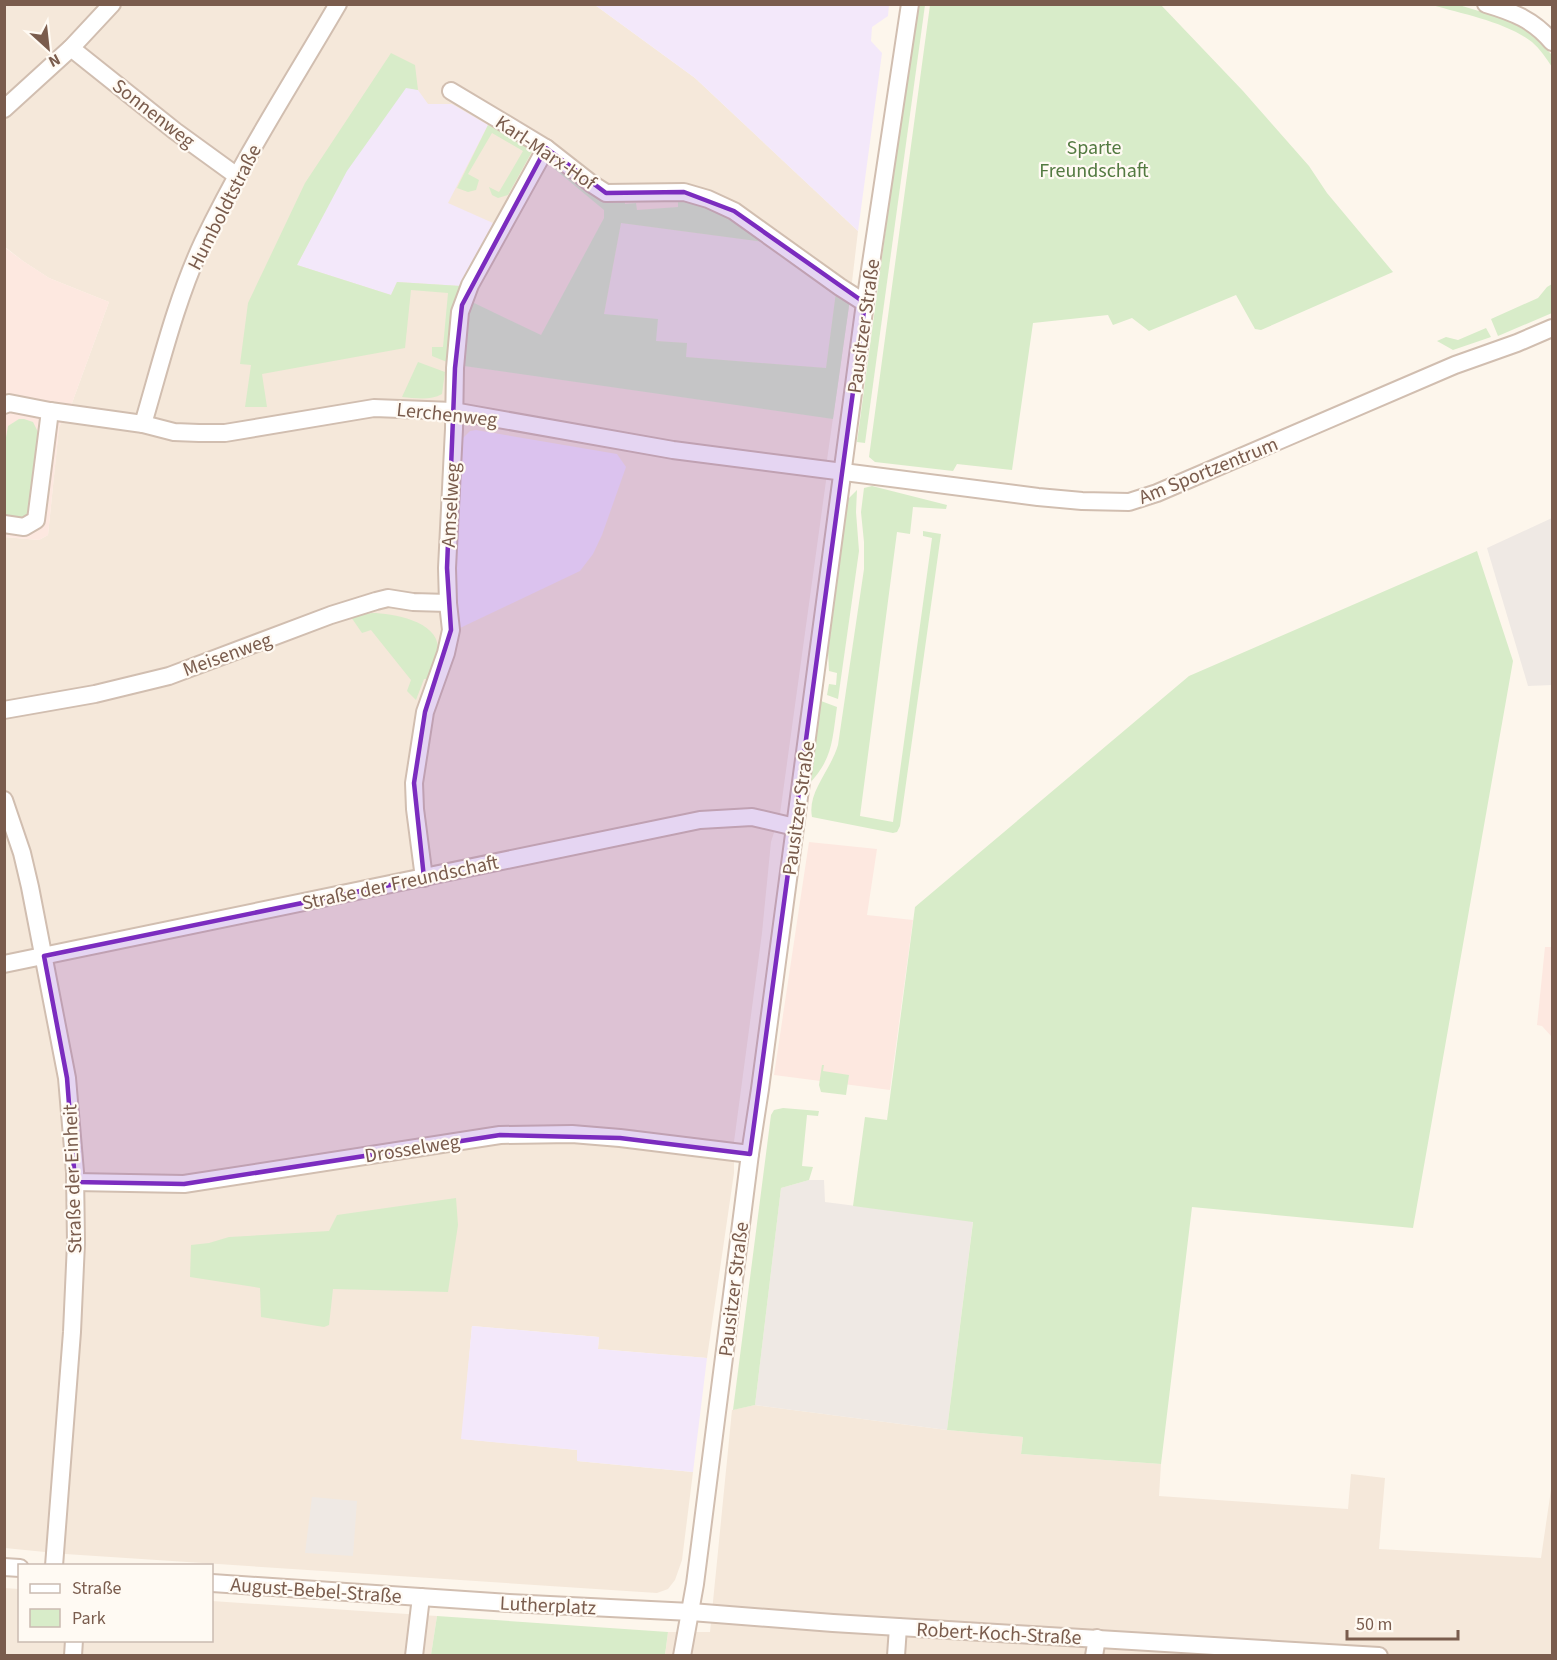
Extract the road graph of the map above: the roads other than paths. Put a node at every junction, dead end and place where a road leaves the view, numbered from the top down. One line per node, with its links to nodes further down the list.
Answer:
1 (112, 4): 6 (street)
2 (338, 4): 10 (street, Humboldtstraße)
3 (910, 4): 11 (street, Pausitzer Straße)
4 (1486, 4): 5 (street)
5 (1552, 42)
6 (71, 48): 8 (street); 10 (street, Sonnenweg)
7 (451, 91): 9 (street, Karl-Marx-Hof)
8 (4, 109)
9 (546, 148): 11 (street, Karl-Marx-Hof); 15 (street, Amselweg)
10 (237, 176): 16 (street, Humboldtstraße)
11 (866, 303): 17 (street, Pausitzer Straße)
12 (1552, 328): 17 (street, Am Sportzentrum)
13 (7, 404): 14 (street, Lerchenweg)
14 (51, 411): 16 (street, Lerchenweg); 18 (street)
15 (453, 411): 16 (street, Lerchenweg); 17 (street, Lerchenweg); 19 (street, Amselweg)
16 (143, 424)
17 (844, 472): 22 (street, Pausitzer Straße)
18 (4, 524)
19 (448, 603): 20 (street, Meisenweg); 23 (street, Amselweg)
20 (4, 710)
21 (4, 800): 24 (street, Straße der Einheit)
22 (795, 827): 23 (street, Straße der Freundschaft); 26 (street, Pausitzer Straße)
23 (424, 878): 24 (street, Straße der Freundschaft)
24 (44, 956): 25 (street, Straße der Freundschaft); 27 (street, Straße der Einheit)
25 (4, 964)
26 (750, 1154): 27 (street, Drosselweg); 31 (street, Pausitzer Straße)
27 (75, 1182): 28 (street, Straße der Einheit)
28 (54, 1564)
29 (213, 1583): 30 (street, August-Bebel-Straße)
30 (421, 1597): 31 (street, Lutherplatz); 35 (street)
31 (691, 1612): 32 (street, Robert-Koch-Straße); 36 (street)
32 (898, 1627): 33 (street, Robert-Koch-Straße); 37 (street)
33 (1097, 1638): 34 (street, Robert-Koch-Straße); 38 (street)
34 (1337, 1654): 39 (street, Robert-Koch-Straße)
35 (414, 1656)
36 (682, 1656)
37 (896, 1656)
38 (1094, 1656)
39 (1379, 1656)

